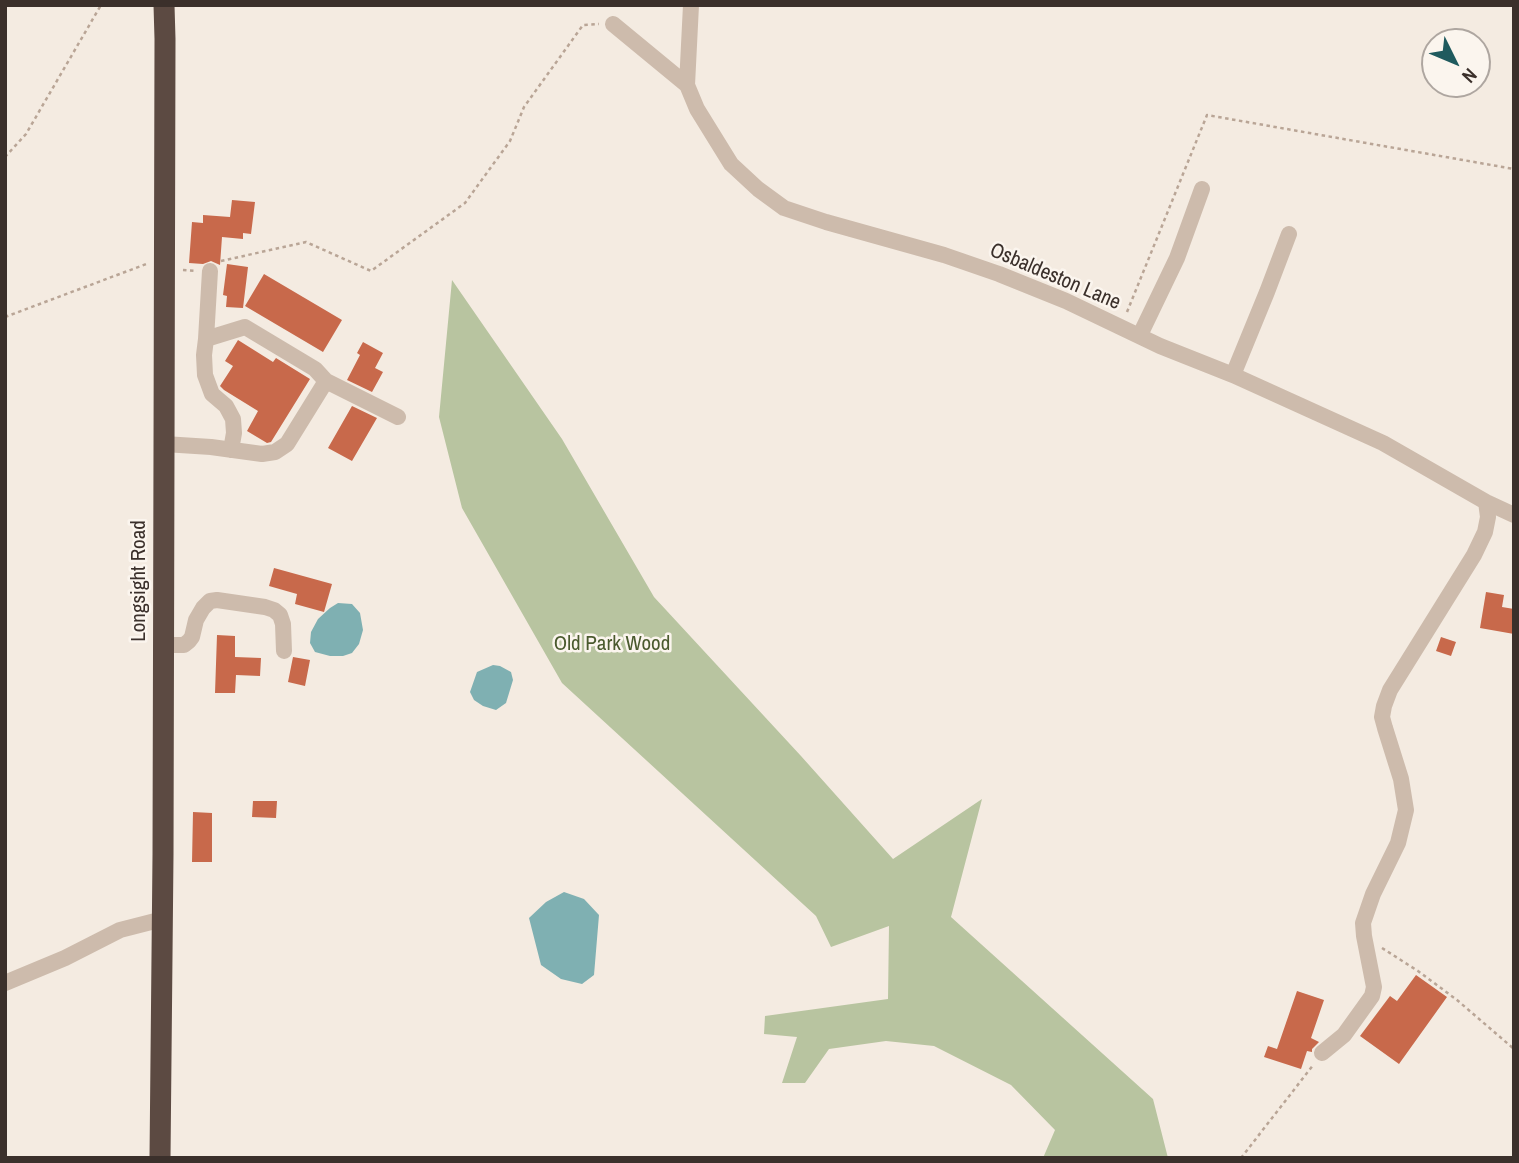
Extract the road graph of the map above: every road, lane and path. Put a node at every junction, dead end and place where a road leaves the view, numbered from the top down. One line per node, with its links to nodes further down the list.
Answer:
1 (102, 5): 6 (path)
2 (164, 5): 10 (highway, Longsight Road)
3 (691, 5): 5 (street, Osbaldeston Lane)
4 (613, 24): 5 (street); 11 (path)
5 (687, 85): 13 (street, Osbaldeston Lane)
6 (5, 157)
7 (1514, 169): 13 (path)
8 (1202, 189): 14 (street)
9 (1289, 234): 16 (street)
10 (165, 263): 11 (path); 12 (path); 19 (highway, Longsight Road)
11 (210, 271): 15 (street)
12 (5, 317)
13 (1121, 327): 14 (street, Osbaldeston Lane)
14 (1140, 335): 16 (street, Osbaldeston Lane)
15 (206, 339): 17 (street); 20 (street)
16 (1233, 374): 21 (street, Osbaldeston Lane)
17 (326, 381): 18 (street); 20 (street)
18 (398, 417)
19 (164, 444): 20 (street); 23 (highway, Longsight Road)
20 (231, 450)
21 (1486, 502): 22 (street, Osbaldeston Lane); 26 (street)
22 (1514, 515)
23 (164, 645): 24 (street); 25 (highway, Longsight Road)
24 (284, 651)
25 (163, 919): 27 (street); 30 (highway, Longsight Road)
26 (1364, 936): 28 (path); 29 (street)
27 (5, 983)
28 (1514, 1049)
29 (1322, 1053): 31 (path)
30 (160, 1158)
31 (1241, 1158)

